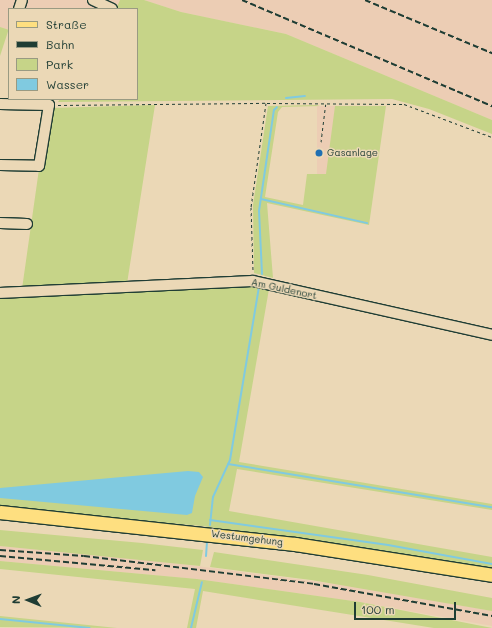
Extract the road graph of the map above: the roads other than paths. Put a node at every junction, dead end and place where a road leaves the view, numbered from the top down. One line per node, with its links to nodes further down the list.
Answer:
1 (93, 0): 2 (street)
2 (110, 8)
3 (53, 102): 4 (street); 5 (street)
4 (0, 104)
5 (0, 165)
6 (0, 223): 7 (street)
7 (27, 224)
8 (0, 293): 9 (street, Am Guldenort)
9 (492, 336)
10 (0, 512): 11 (main road, Westumgehung)
11 (492, 575)

